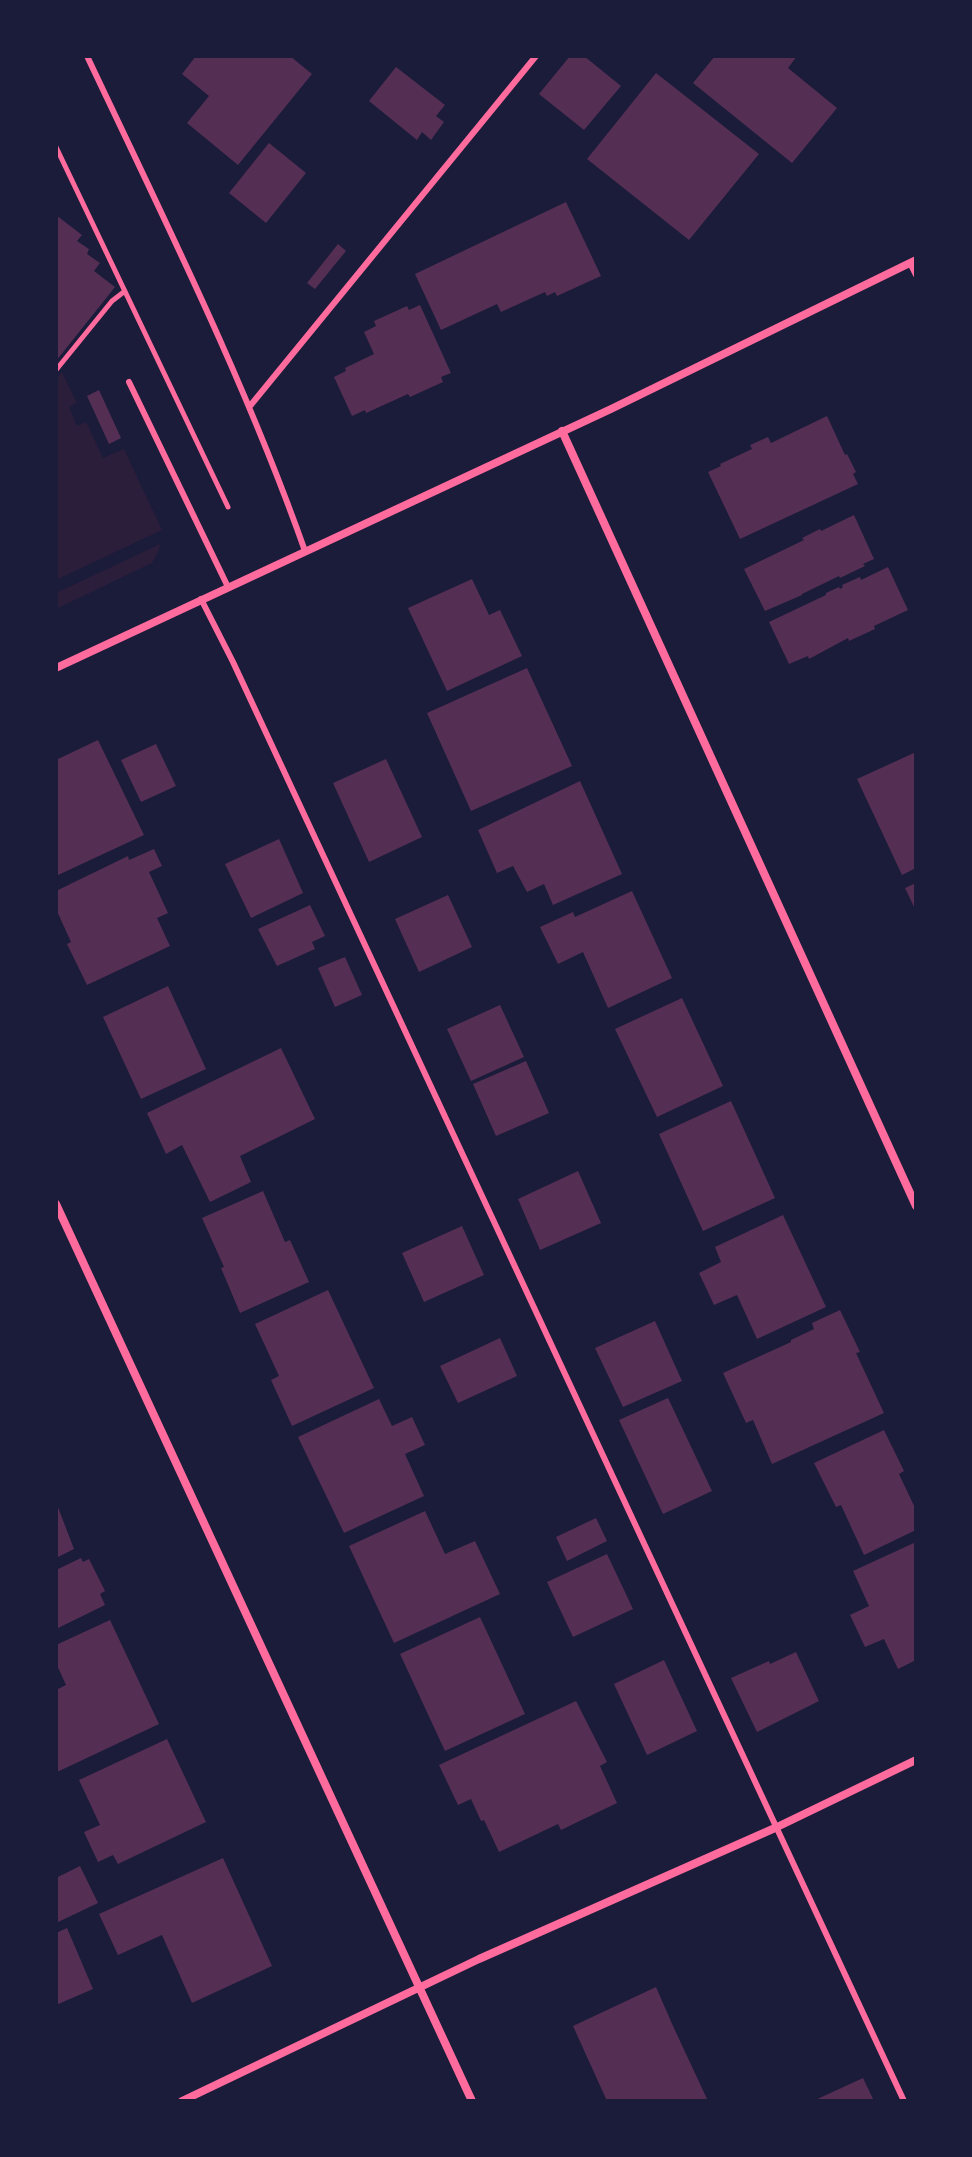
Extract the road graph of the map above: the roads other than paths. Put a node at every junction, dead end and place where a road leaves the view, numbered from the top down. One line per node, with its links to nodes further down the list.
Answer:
1 (87, 56): 7 (lane)
2 (536, 56): 7 (lane)
3 (916, 251): 4 (street)
4 (913, 262): 5 (lane); 8 (street)
5 (916, 275)
6 (129, 382): 10 (lane)
7 (250, 406): 9 (lane)
8 (562, 431): 9 (street); 14 (street)
9 (305, 551): 10 (street)
10 (228, 587): 11 (street)
11 (201, 599): 12 (street); 16 (lane)
12 (56, 668)
13 (56, 1204): 17 (street)
14 (916, 1206)
15 (916, 1760): 16 (street)
16 (775, 1828): 17 (street); 20 (lane)
17 (419, 1988): 18 (street); 19 (street)
18 (182, 2101)
19 (472, 2101)
20 (904, 2101)

